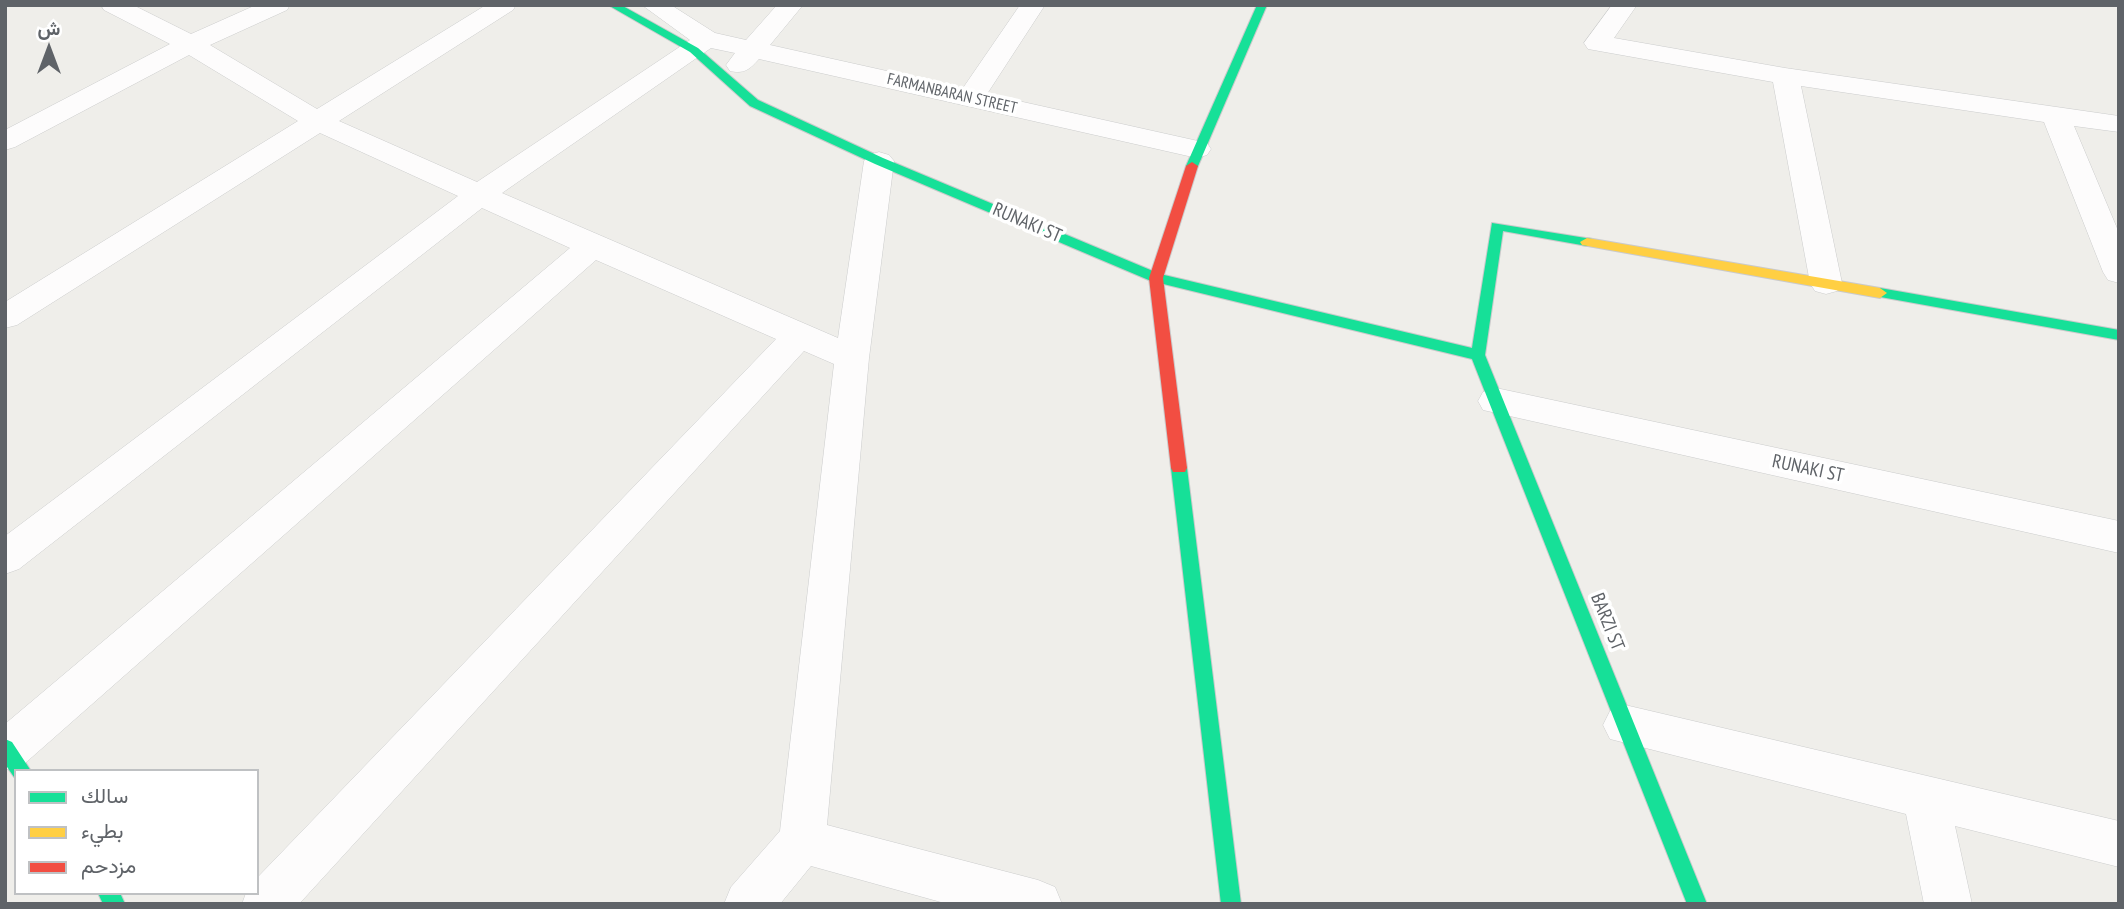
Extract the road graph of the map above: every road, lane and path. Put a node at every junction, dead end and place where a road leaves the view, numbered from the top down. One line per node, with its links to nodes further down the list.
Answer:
1 (113, 5): 10 (street)
2 (278, 5): 10 (street)
3 (504, 5): 17 (street)
4 (613, 5): 11 (street, RUNAKI ST)
5 (654, 5): 11 (street, RUNAKI ST)
6 (791, 5): 12 (street)
7 (1034, 5): 15 (street)
8 (1262, 5): 20 (street)
9 (1625, 5): 13 (street)
10 (190, 44): 17 (street); 19 (street)
11 (700, 44): 12 (street, FARMANBARAN STREET); 14 (street, RUNAKI ST); 22 (street)
12 (755, 50): 14 (street); 15 (street, FARMANBARAN STREET)
13 (1786, 76): 16 (street); 26 (street)
14 (726, 79): 21 (street, RUNAKI ST)
15 (970, 98): 20 (street, FARMANBARAN STREET)
16 (2056, 116): 18 (street); 24 (street)
17 (320, 122): 22 (street); 27 (street)
18 (2119, 124)
19 (5, 141)
20 (1197, 149): 25 (street)
21 (879, 161): 25 (street, RUNAKI ST); 31 (street)
22 (479, 195): 23 (street); 34 (street)
23 (592, 246): 29 (street); 36 (street)
24 (2119, 272)
25 (1156, 278): 30 (street, RUNAKI ST); 43 (street)
26 (1826, 283): 28 (street); 30 (street)
27 (5, 317)
28 (2119, 335)
29 (798, 336): 31 (street); 40 (street)
30 (1478, 355): 32 (street, BARZI ST)
31 (852, 358): 38 (street)
32 (1496, 401): 33 (street, RUNAKI ST); 35 (street, BARZI ST)
33 (2119, 537)
34 (5, 558)
35 (1625, 725): 37 (street); 44 (street, BARZI ST)
36 (11, 756)
37 (1926, 797): 39 (street); 45 (street)
38 (802, 841): 41 (street); 42 (street)
39 (2119, 844)
40 (266, 904)
41 (748, 904)
42 (1038, 904)
43 (1231, 904)
44 (1697, 904)
45 (1948, 904)

